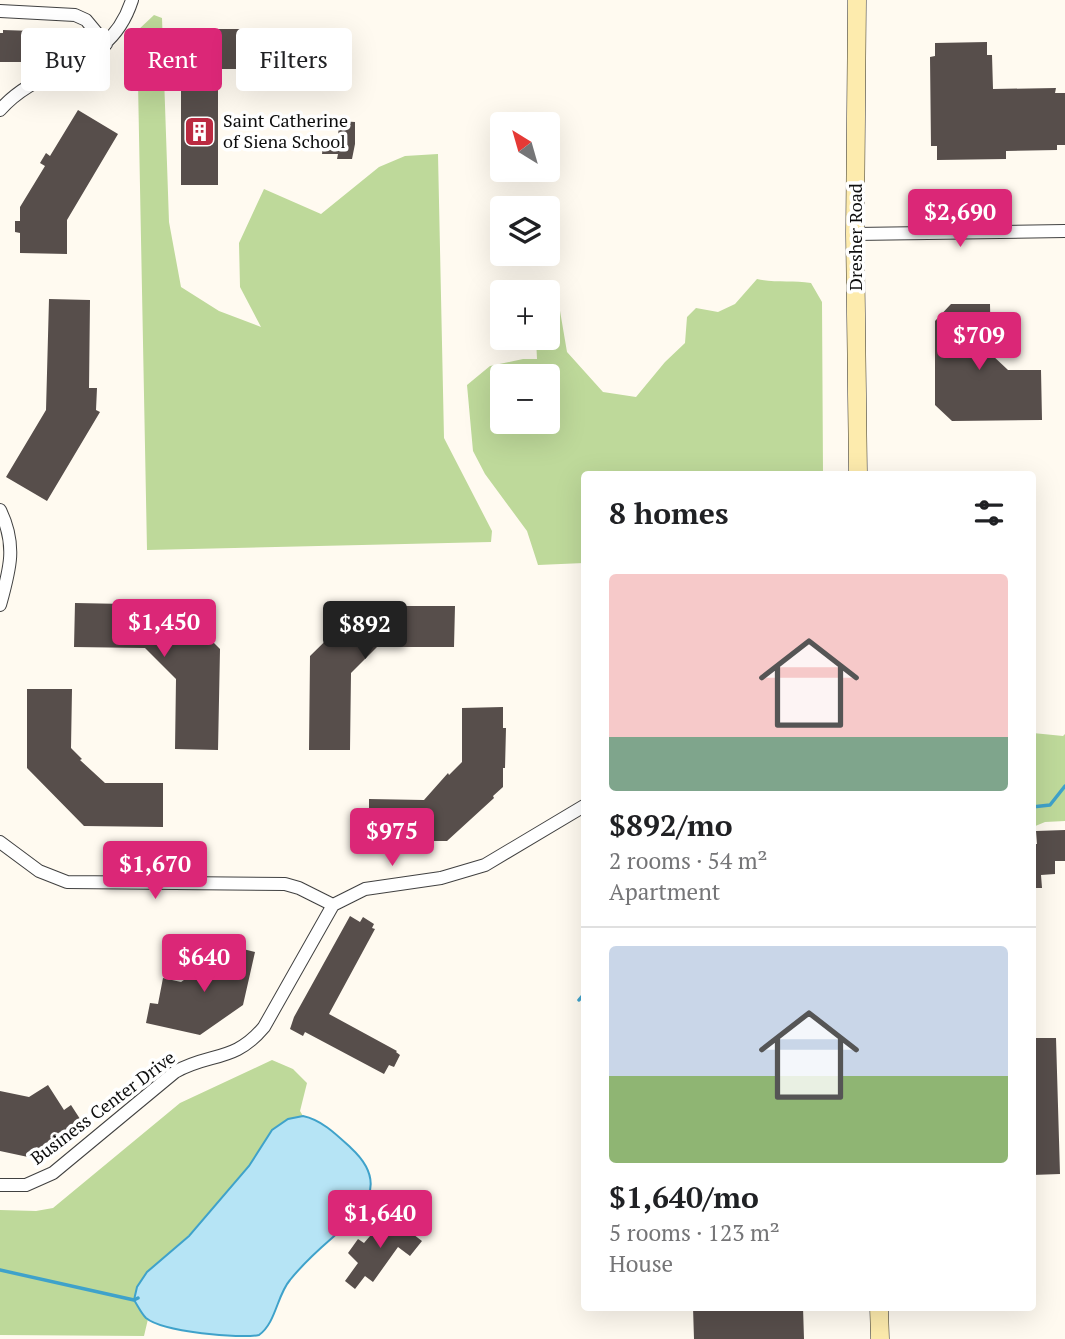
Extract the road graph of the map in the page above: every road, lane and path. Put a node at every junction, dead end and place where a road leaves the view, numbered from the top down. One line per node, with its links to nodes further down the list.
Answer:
1 (132, 0): 5 (street)
2 (857, 0): 9 (main road, Dresher Road)
3 (0, 11): 4 (street)
4 (93, 28)
5 (110, 39)
6 (22, 91): 7 (street)
7 (0, 110)
8 (1065, 231): 9 (street)
9 (855, 234): 10 (main road, Dresher Road)
10 (858, 471)
11 (0, 510): 12 (street)
12 (6, 555): 13 (street)
13 (0, 605)
14 (581, 808): 16 (street)
15 (0, 842): 16 (street)
16 (333, 905): 17 (street, Business Center Drive)
17 (0, 1185)
18 (879, 1311): 19 (main road)
19 (880, 1339)

